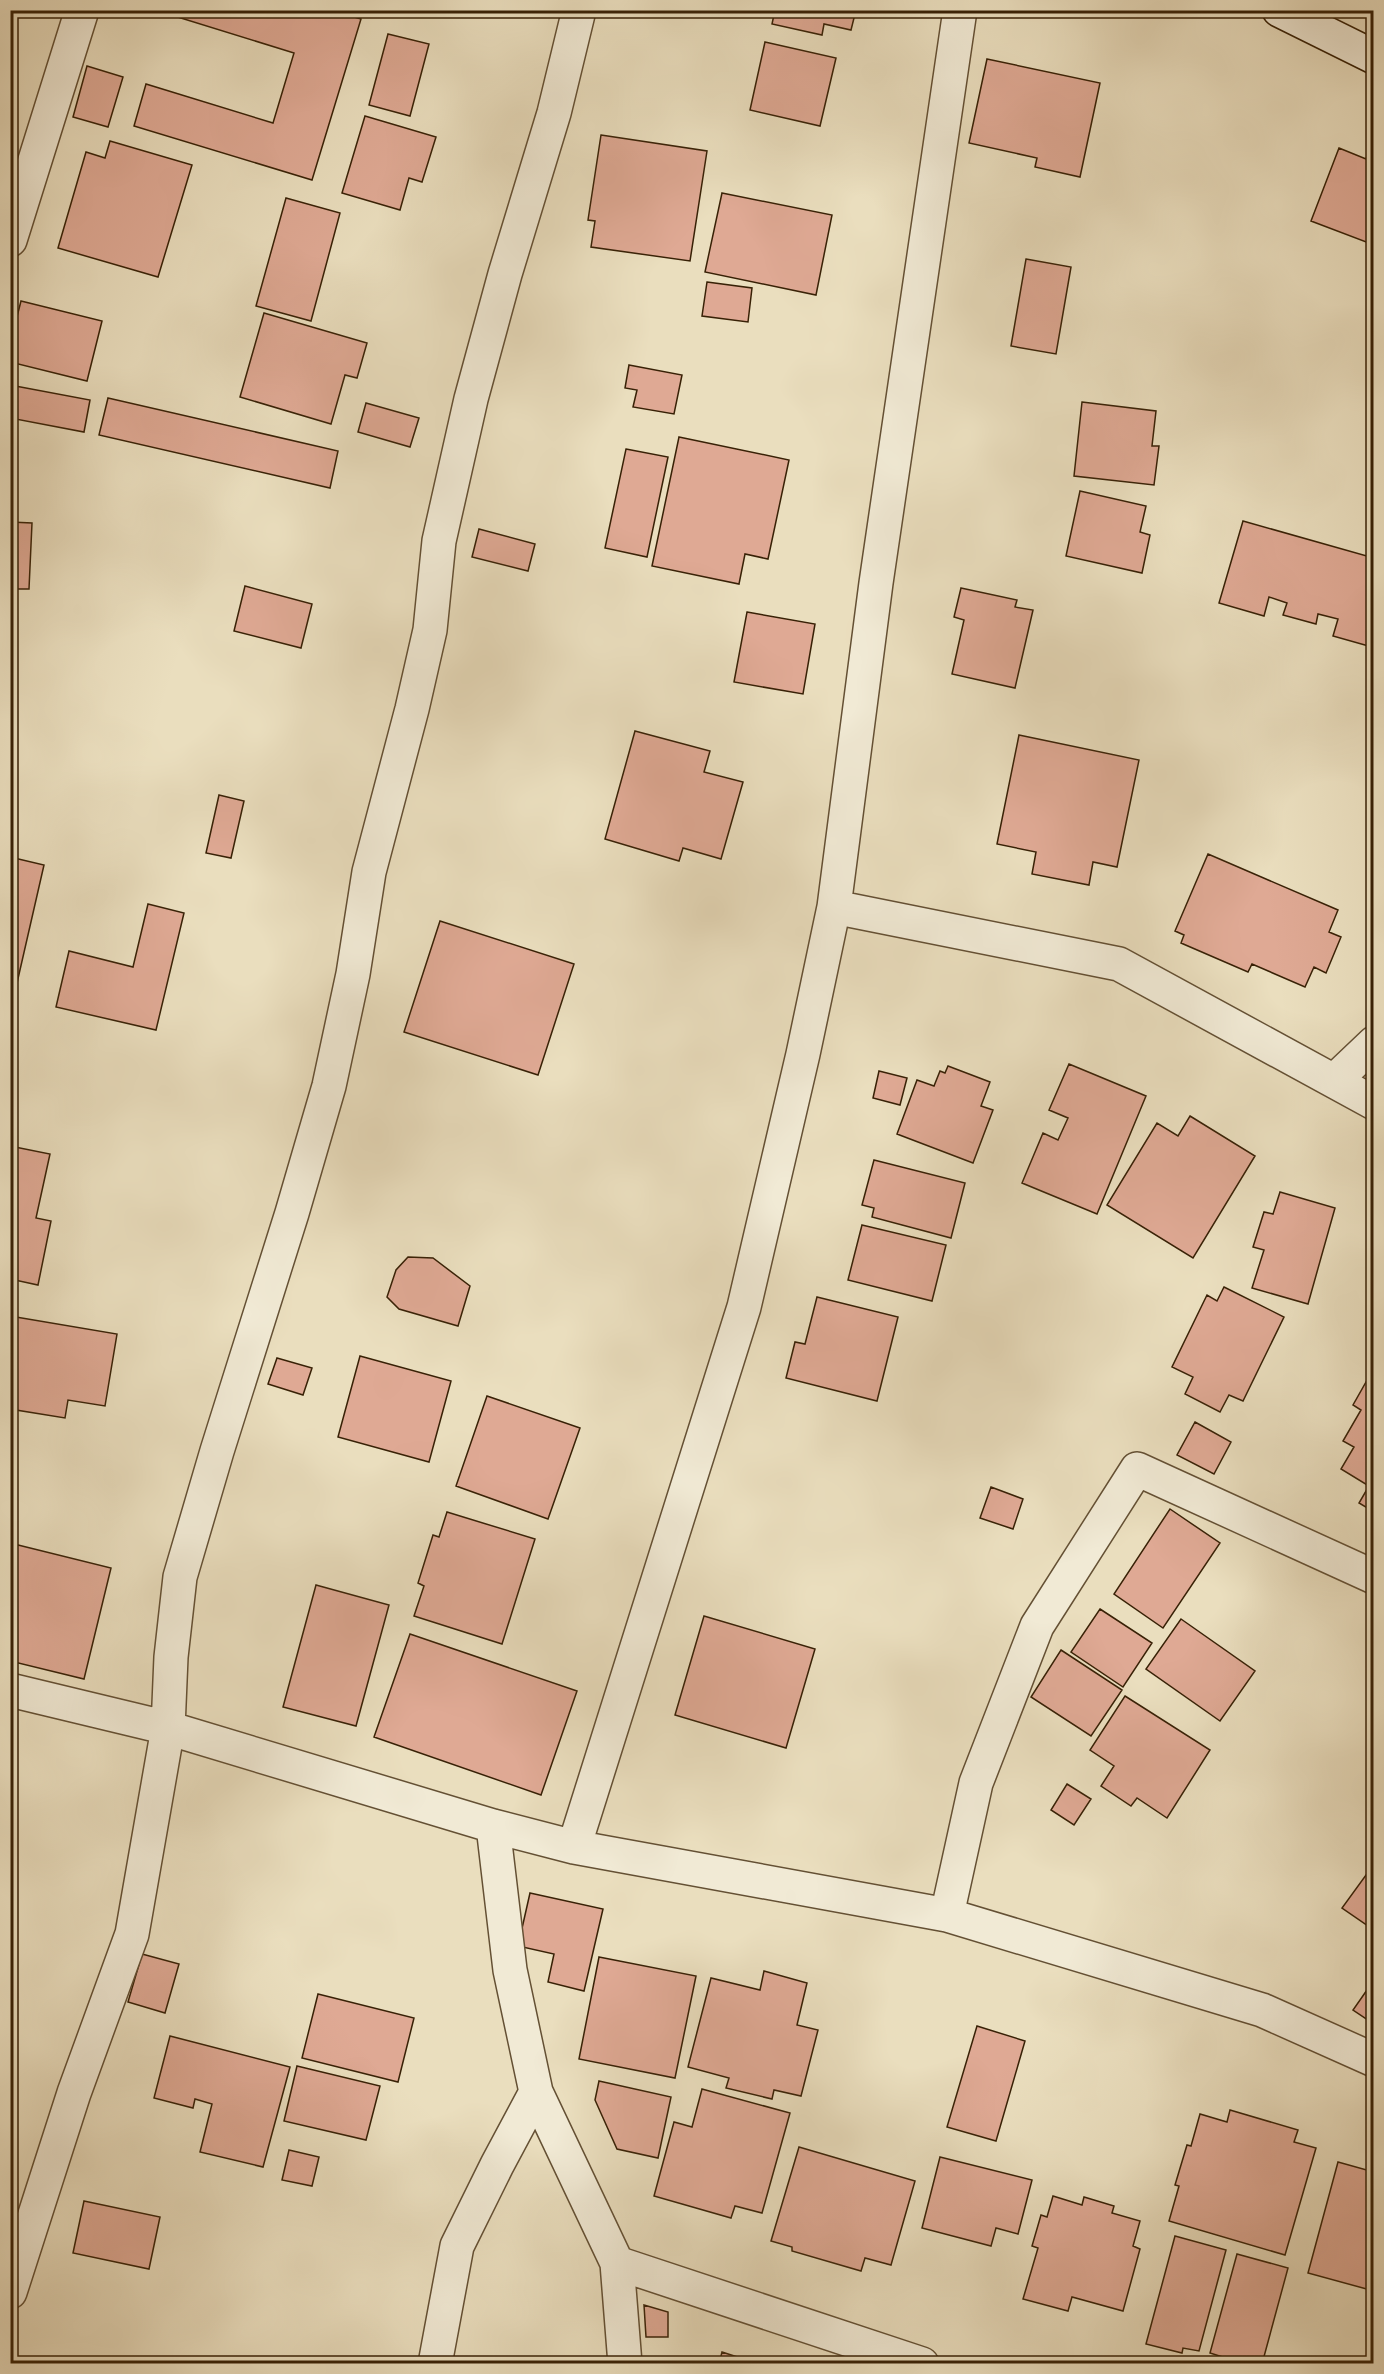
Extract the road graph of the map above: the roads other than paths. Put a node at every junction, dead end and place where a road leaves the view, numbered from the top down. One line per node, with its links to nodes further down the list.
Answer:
1 (82, 10): 6 (street)
2 (579, 10): 13 (street)
3 (960, 10): 7 (street)
4 (1279, 10): 5 (street)
5 (1374, 57)
6 (10, 240)
7 (834, 907): 9 (street); 15 (street)
8 (1374, 1043): 9 (street)
9 (1334, 1081): 10 (street)
10 (1374, 1103)
11 (1374, 1578): 16 (street)
12 (10, 1689): 13 (street)
13 (168, 1728): 14 (street); 20 (street)
14 (493, 1826): 15 (street); 18 (street)
15 (574, 1847): 16 (street)
16 (947, 1915): 17 (street)
17 (1374, 2060)
18 (536, 2092): 19 (street); 21 (street)
19 (617, 2263): 22 (street); 23 (street)
20 (10, 2292)
21 (435, 2364)
22 (626, 2364)
23 (922, 2364)

